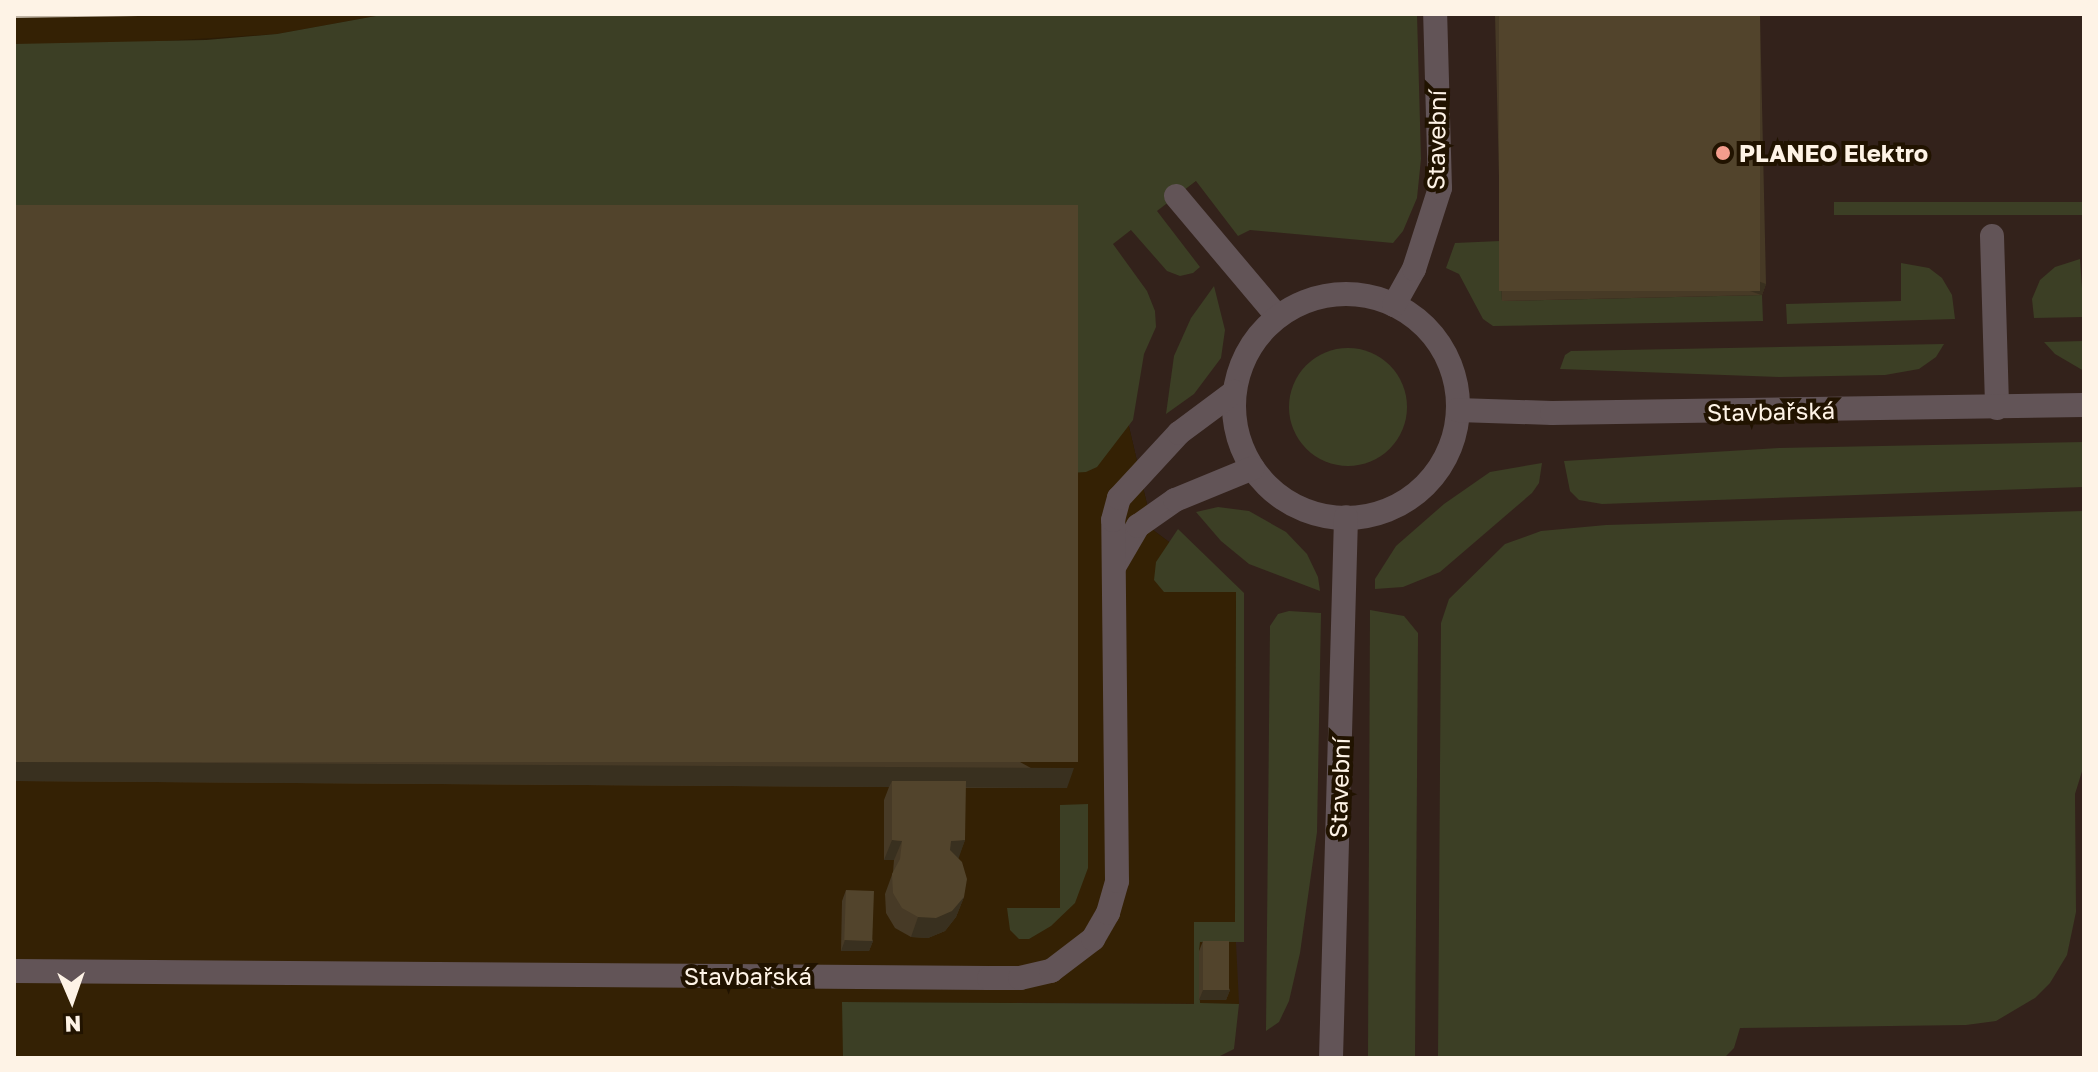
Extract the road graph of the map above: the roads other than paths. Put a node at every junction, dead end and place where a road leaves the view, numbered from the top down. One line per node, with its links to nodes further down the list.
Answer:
1 (1435, 14): 4 (street, Stavební)
2 (1176, 196): 5 (street)
3 (1992, 236): 8 (street)
4 (1394, 305): 5 (street); 9 (street)
5 (1278, 317): 6 (street)
6 (1234, 392): 10 (street); 12 (street, Stavbařská)
7 (2084, 405): 8 (street, Stavbařská)
8 (1997, 408): 9 (street, Stavbařská)
9 (1458, 410): 11 (street)
10 (1253, 468): 11 (street); 12 (street)
11 (1346, 517): 14 (street, Stavební)
12 (1114, 567): 13 (street, Stavbařská)
13 (14, 971)
14 (1331, 1058)

